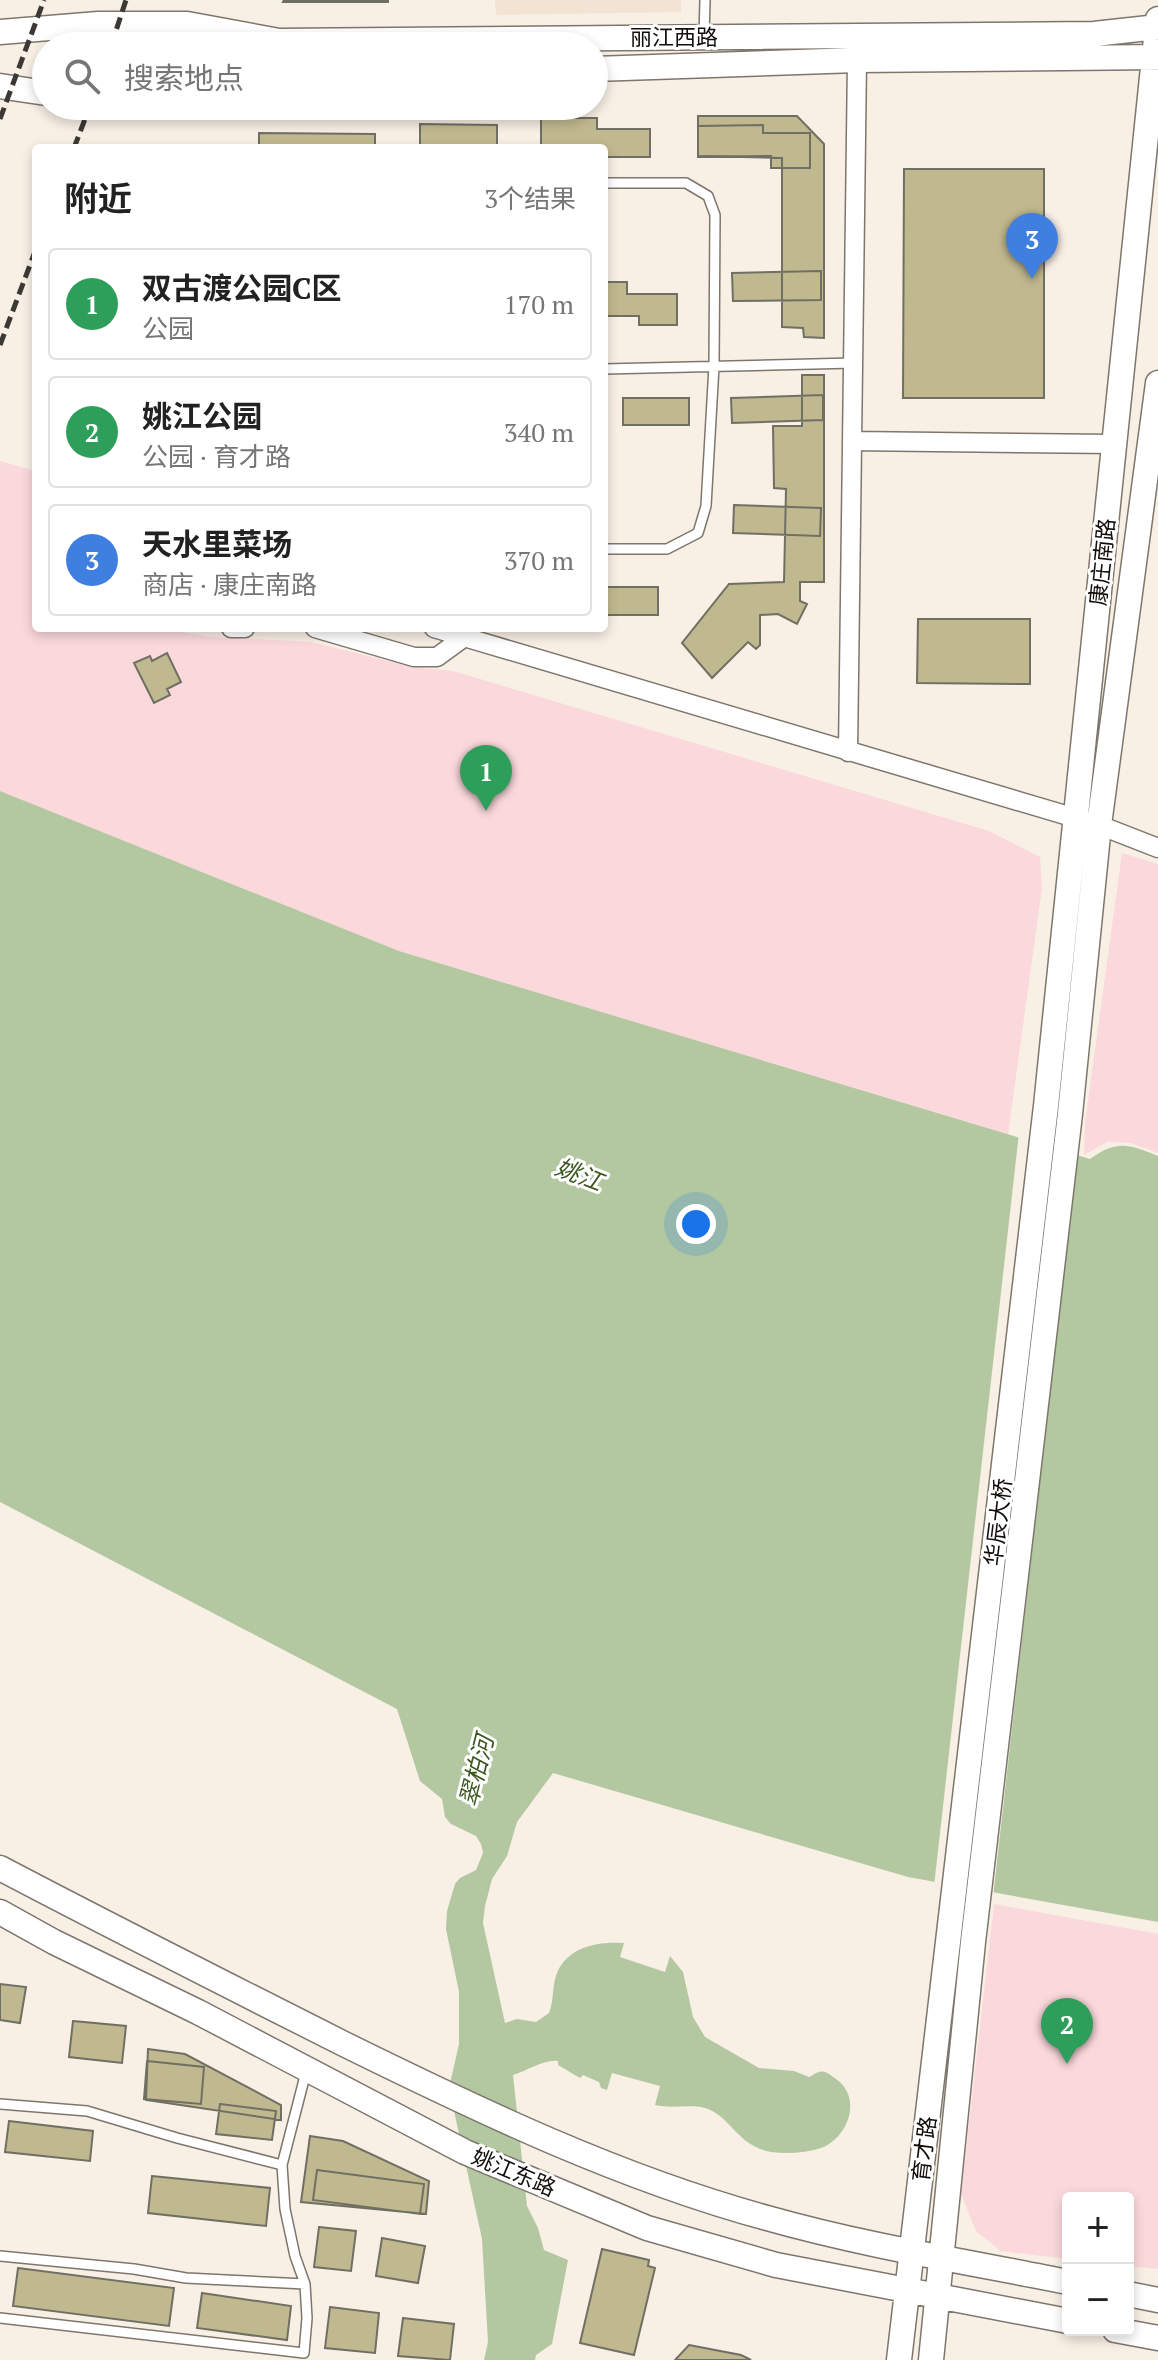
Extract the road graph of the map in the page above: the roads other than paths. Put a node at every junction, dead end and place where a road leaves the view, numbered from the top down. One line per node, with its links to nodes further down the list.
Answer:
1 (705, 0): 6 (lane)
2 (1158, 19): 3 (main road, 康庄南路)
3 (1158, 27): 6 (main road, 丽江西路); 8 (main road, 康庄南路)
4 (0, 32): 5 (main road, 丽江西路)
5 (230, 32)
6 (704, 37): 7 (main road, 丽江西路)
7 (608, 38)
8 (1156, 57): 9 (main road, 丽江西路); 19 (main road, 康庄南路)
9 (857, 60): 10 (main road, 丽江西路); 14 (street)
10 (608, 69)
11 (0, 86): 12 (main road)
12 (32, 91)
13 (608, 183): 15 (lane)
14 (853, 363): 15 (lane); 18 (street)
15 (714, 366): 16 (lane); 20 (lane)
16 (608, 369)
17 (1158, 383): 25 (main road, 康庄南路)
18 (852, 441): 19 (street); 24 (street)
19 (1114, 444): 25 (main road, 康庄南路)
20 (608, 549)
21 (329, 632): 23 (street)
22 (446, 632): 23 (street)
23 (463, 638): 24 (street)
24 (848, 752): 25 (street)
25 (1088, 822): 26 (street); 27 (main road, 康庄南路); 28 (main road, 康庄南路)
26 (1158, 848)
27 (1046, 1106): 31 (main road, 华辰大桥)
28 (1070, 1114): 32 (main road, 华辰大桥)
29 (0, 1868): 36 (main road, 姚江东路)
30 (0, 1912): 33 (main road, 姚江东路)
31 (949, 1938): 36 (main road, 育才路)
32 (973, 1942): 38 (main road, 育才路)
33 (307, 2069): 35 (lane); 41 (main road, 姚江东路)
34 (0, 2104): 35 (lane)
35 (282, 2165): 40 (lane)
36 (912, 2252): 38 (main road, 姚江东路); 41 (main road, 育才路)
37 (0, 2256): 40 (lane)
38 (943, 2257): 39 (main road, 姚江东路); 43 (main road, 育才路)
39 (1062, 2281)
40 (305, 2284): 45 (lane)
41 (908, 2292): 43 (main road, 姚江东路); 49 (main road, 育才路)
42 (1134, 2295): 44 (main road)
43 (939, 2298): 46 (main road, 姚江东路); 50 (main road, 育才路)
44 (1158, 2300)
45 (0, 2318)
46 (1062, 2320)
47 (1134, 2334): 48 (main road)
48 (1158, 2338)
49 (899, 2360)
50 (931, 2360)

